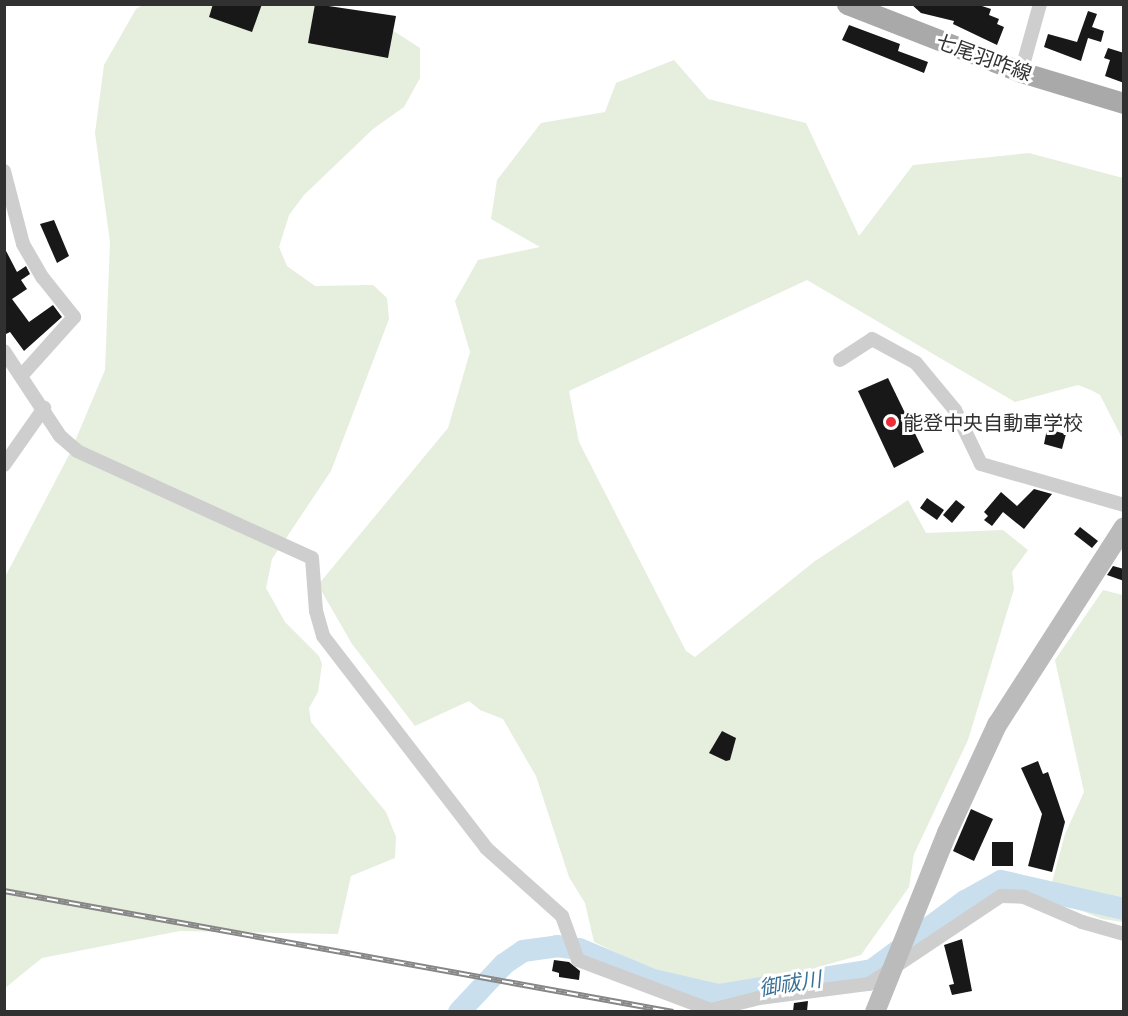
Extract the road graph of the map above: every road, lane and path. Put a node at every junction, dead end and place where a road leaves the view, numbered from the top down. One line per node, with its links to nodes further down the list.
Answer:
1 (847, 4): 3 (main road, 七尾羽咋線)
2 (1040, 4): 3 (street)
3 (1021, 72): 4 (main road, 七尾羽咋線)
4 (1124, 103)
5 (4, 171): 8 (street)
6 (4, 351): 8 (street)
7 (840, 360): 11 (street)
8 (21, 376): 9 (street)
9 (44, 408): 10 (street); 14 (street)
10 (4, 465)
11 (1124, 505)
12 (1124, 527): 14 (street)
13 (1124, 934): 14 (street)
14 (898, 956): 15 (street)
15 (875, 1011)

